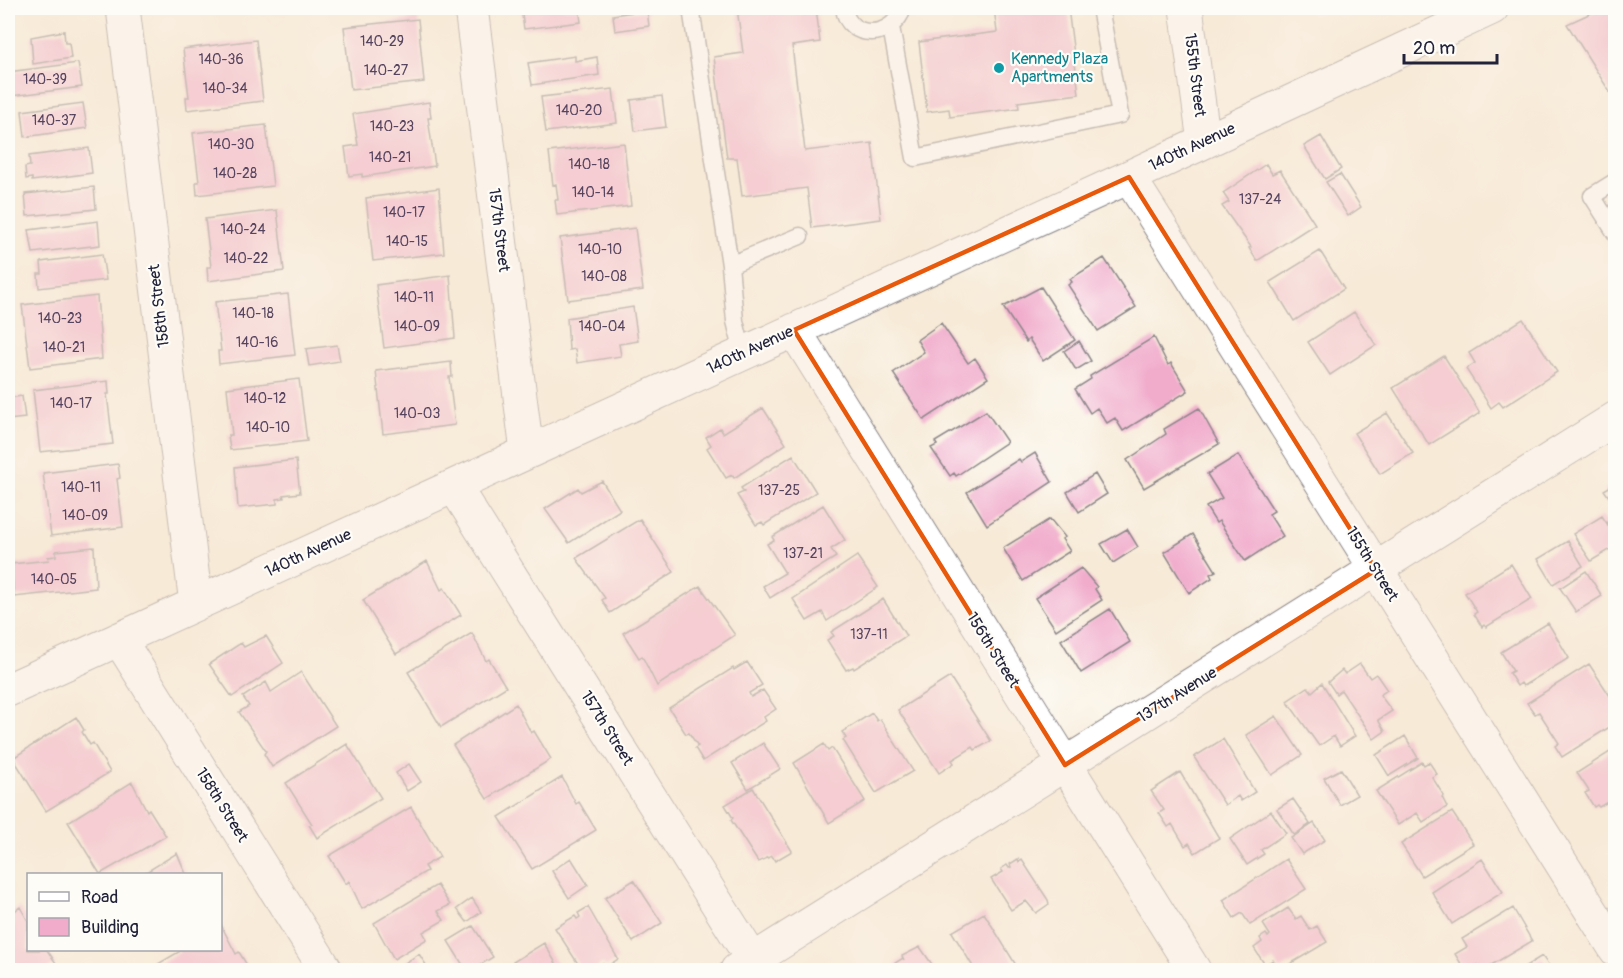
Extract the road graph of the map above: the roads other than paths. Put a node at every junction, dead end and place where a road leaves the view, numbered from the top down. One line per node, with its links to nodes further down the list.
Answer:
1 (123, 8): 22 (street, 158th Street)
2 (471, 8): 19 (street, 157th Street)
3 (692, 8): 15 (lane)
4 (844, 8): 9 (lane)
5 (903, 8): 9 (lane)
6 (1100, 8): 9 (lane)
7 (1186, 8): 10 (street, 155th Street)
8 (1492, 8): 10 (street, 140th Avenue)
9 (891, 27)
10 (1204, 142): 11 (street, 140th Avenue)
11 (1129, 177): 16 (street, 140th Avenue); 21 (street, 155th Street)
12 (1616, 181): 13 (lane)
13 (1616, 234)
14 (800, 236): 15 (lane)
15 (730, 266): 17 (lane)
16 (794, 330): 17 (street, 140th Avenue); 25 (street, 156th Street)
17 (743, 353): 19 (street, 140th Avenue)
18 (1616, 418): 21 (street, 137th Avenue)
19 (527, 452): 20 (street, 140th Avenue)
20 (454, 486): 22 (street, 140th Avenue); 27 (street, 157th Street)
21 (1376, 570): 25 (street, 137th Avenue); 26 (street, 155th Street)
22 (196, 604): 23 (street, 140th Avenue)
23 (118, 639): 24 (street, 140th Avenue); 28 (street, 158th Street)
24 (8, 690)
25 (1065, 765): 27 (street, 137th Avenue); 29 (street, 156th Street)
26 (1616, 950)
27 (750, 967)
28 (326, 970)
29 (1194, 970)

